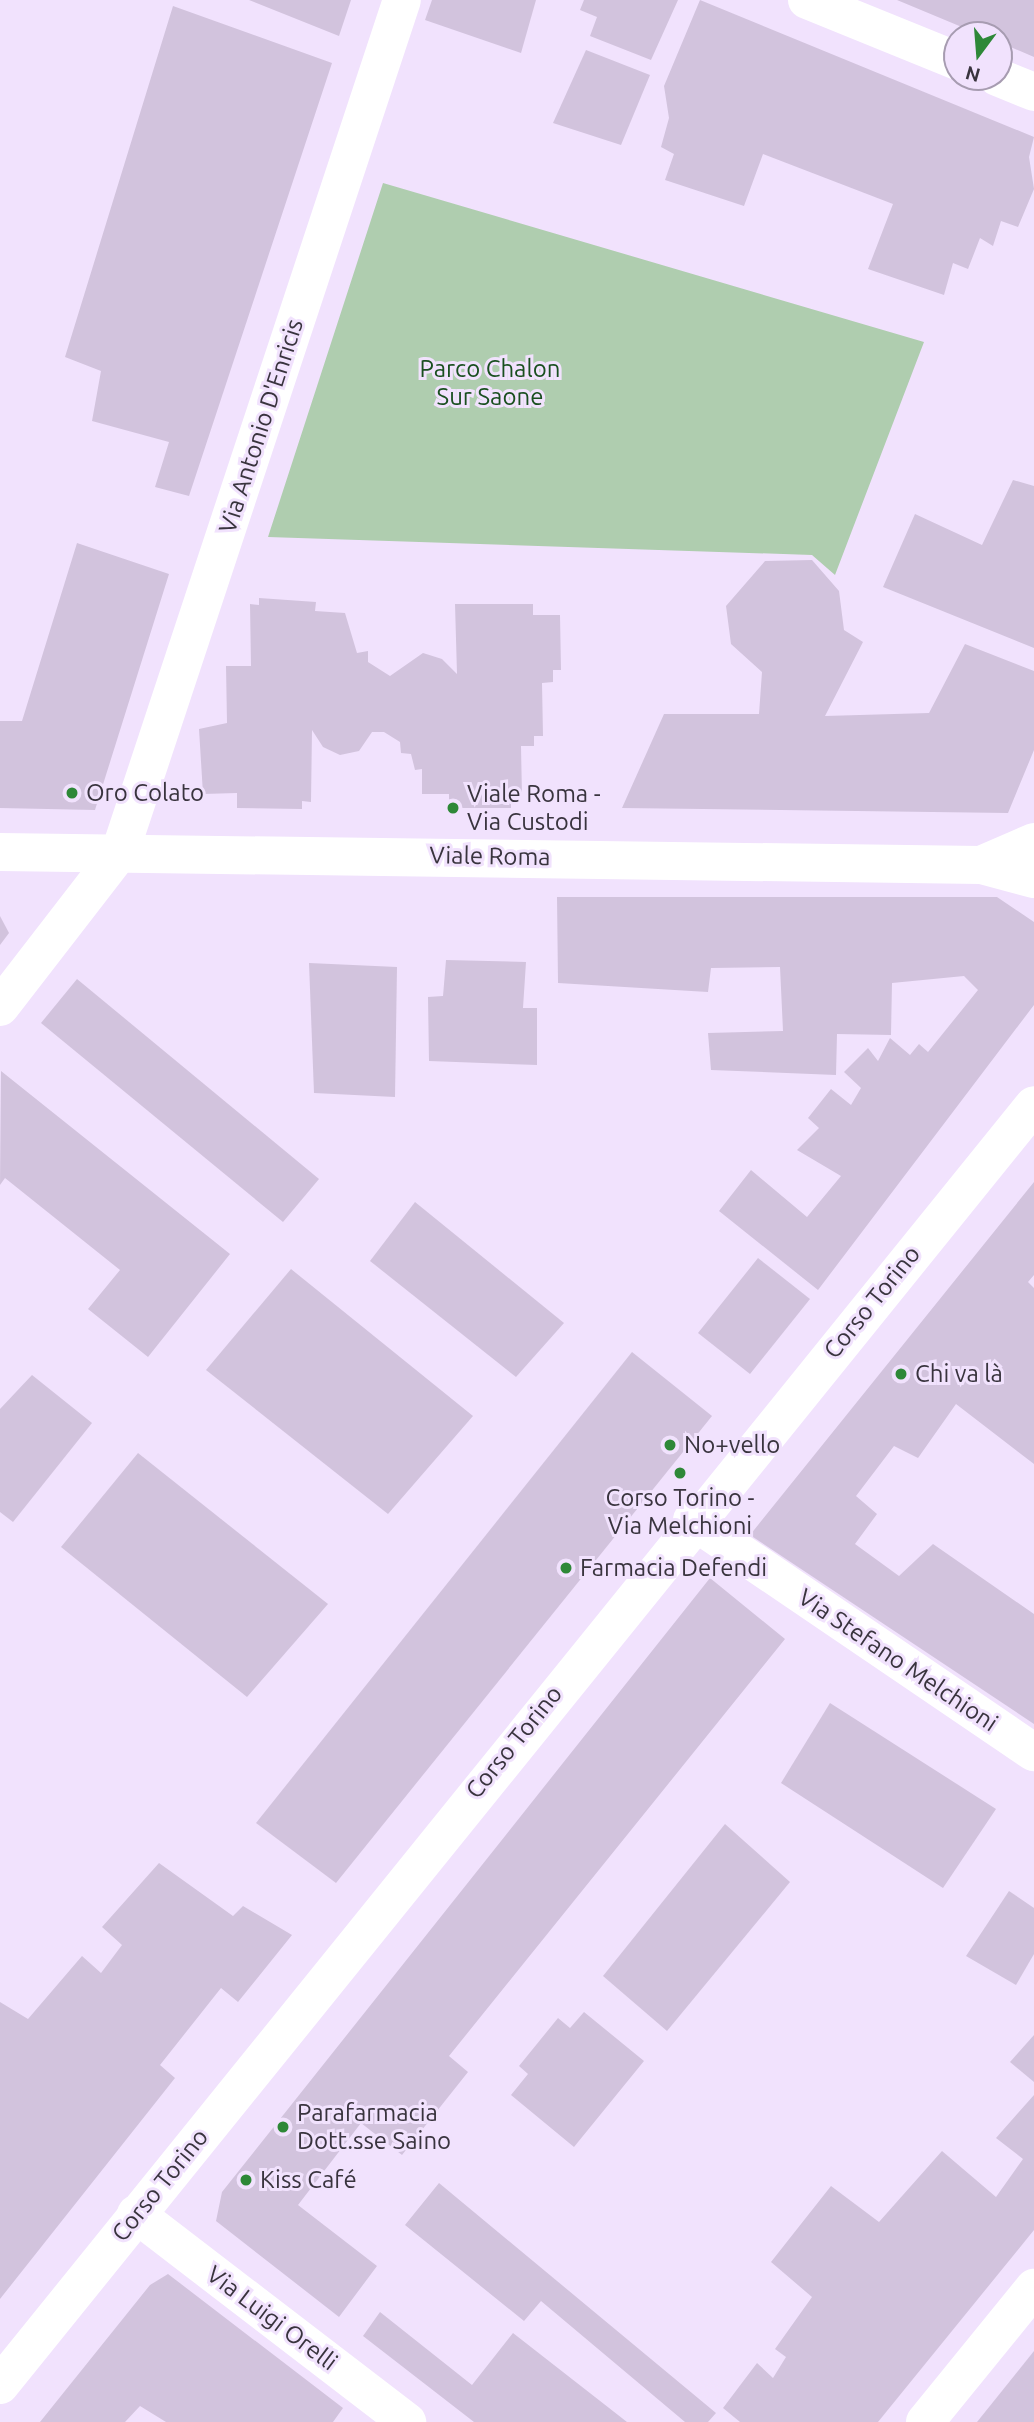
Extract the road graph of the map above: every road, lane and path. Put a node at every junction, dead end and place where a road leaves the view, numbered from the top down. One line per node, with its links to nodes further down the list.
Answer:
1 (402, 0): 8 (street, Via Antonio D'Enricis)
2 (807, 0): 3 (street)
3 (943, 55)
4 (1013, 83): 5 (street)
5 (1034, 92)
6 (1034, 842): 9 (street, Viale Roma)
7 (0, 852): 8 (street, Viale Roma)
8 (120, 852): 9 (street, Viale Roma); 11 (street, Via Antonio D'Enricis)
9 (981, 864): 10 (street, Viale Roma)
10 (1034, 879)
11 (0, 1007)
12 (1034, 1105): 13 (street, Corso Torino)
13 (692, 1520): 14 (street, Via Stefano Melchioni); 15 (street, Corso Torino)
14 (1034, 1752)
15 (136, 2214): 17 (street, Corso Torino); 18 (street, Via Luigi Orelli)
16 (1034, 2288): 19 (street)
17 (0, 2385)
18 (407, 2422)
19 (925, 2422)

